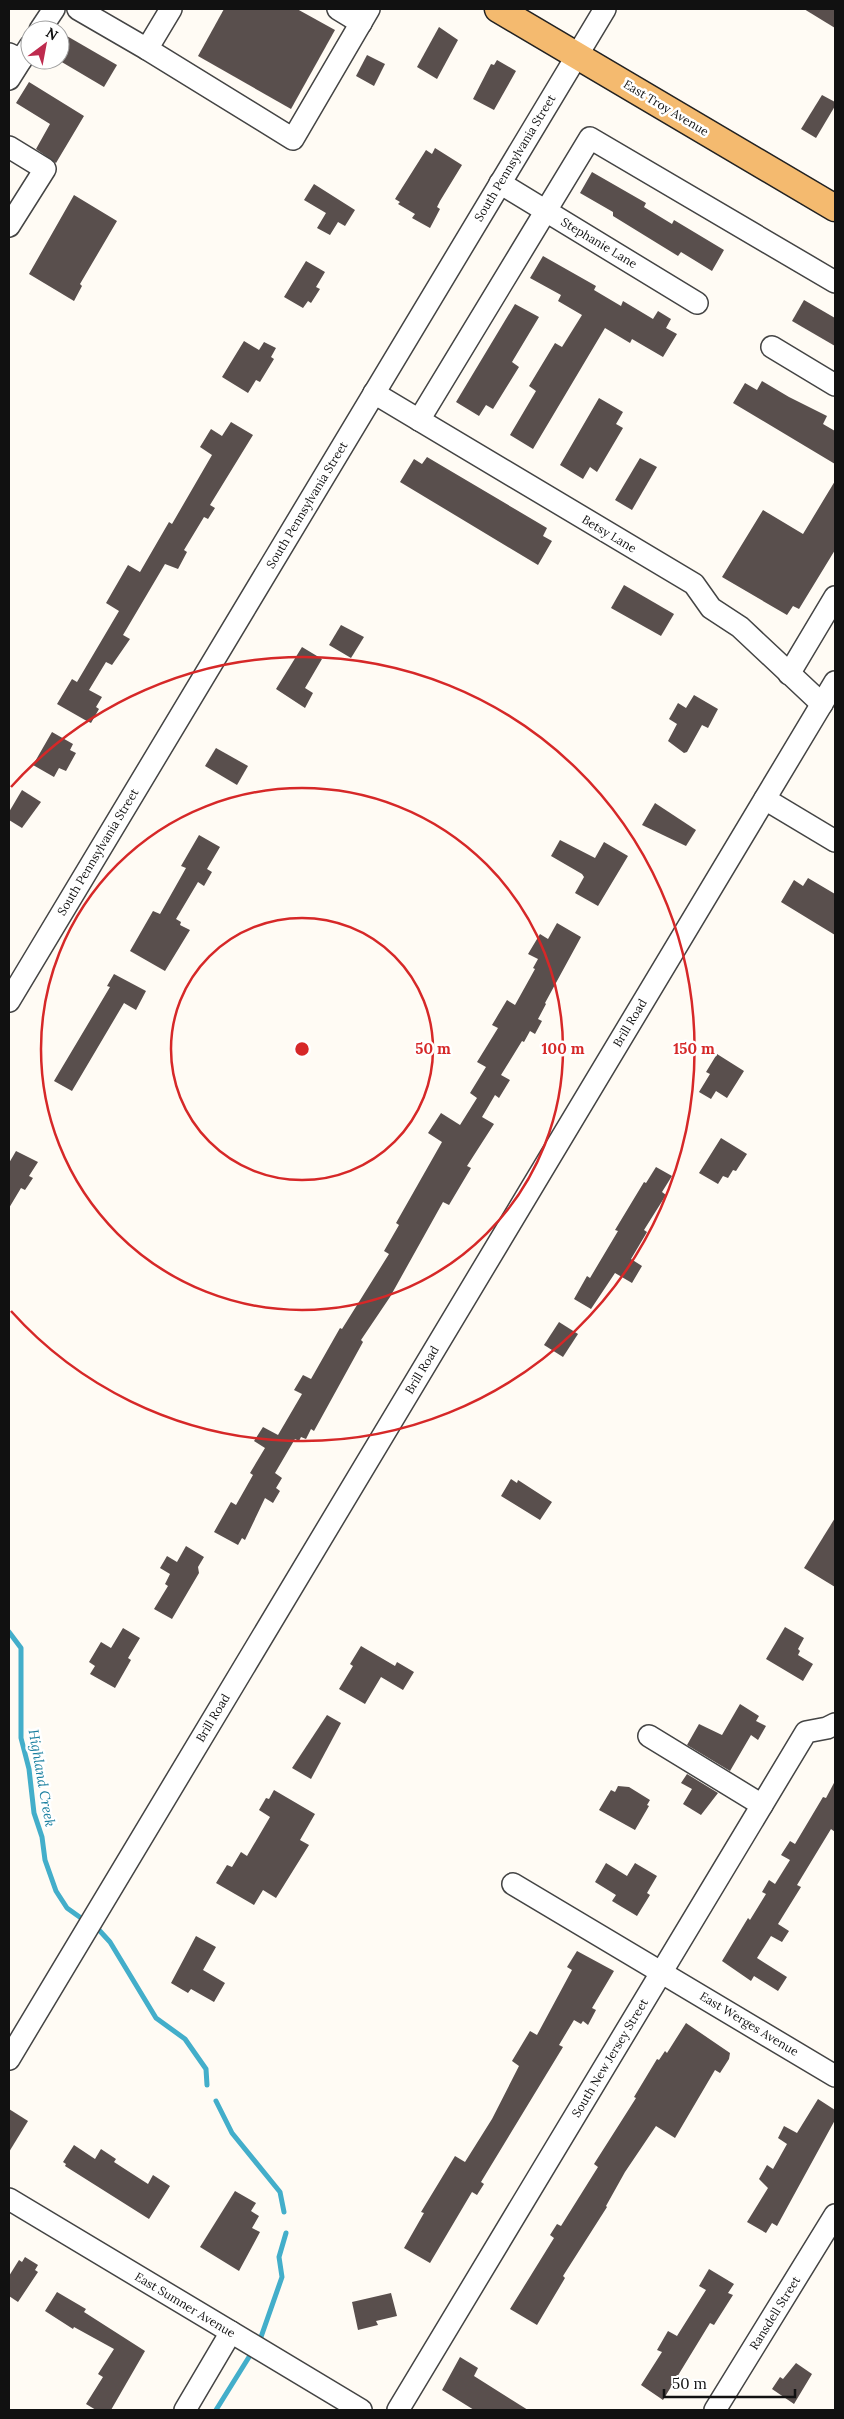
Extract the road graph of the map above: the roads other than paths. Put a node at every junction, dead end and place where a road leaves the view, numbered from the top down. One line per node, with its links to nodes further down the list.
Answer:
1 (54, 9): 8 (street)
2 (78, 9): 9 (street)
3 (171, 9): 9 (street)
4 (338, 9): 7 (street)
5 (498, 9): 11 (main road, East Troy Avenue)
6 (604, 9): 11 (street, South Pennsylvania Street)
7 (365, 16): 9 (street)
8 (47, 20)
9 (146, 50)
10 (20, 53): 12 (street)
11 (576, 55): 14 (street, South Pennsylvania Street); 15 (main road, East Troy Avenue)
12 (9, 79)
13 (9, 147): 17 (street)
14 (500, 183): 16 (street, Stephanie Lane); 22 (street, South Pennsylvania Street)
15 (835, 208)
16 (546, 211): 18 (street); 19 (street, Stephanie Lane); 23 (street)
17 (9, 226)
18 (835, 282)
19 (697, 303)
20 (772, 347): 21 (street)
21 (835, 385)
22 (374, 393): 23 (street, Betsy Lane); 30 (street, South Pennsylvania Street)
23 (419, 420): 25 (street, Betsy Lane)
24 (835, 597): 25 (street)
25 (790, 674): 27 (street, Betsy Lane)
26 (835, 682): 27 (street, Brill Road)
27 (822, 704): 28 (street, Brill Road)
28 (765, 799): 29 (street); 36 (street, Brill Road)
29 (835, 841)
30 (9, 1001)
31 (835, 1724): 33 (street, South New Jersey Street)
32 (649, 1736): 33 (street)
33 (762, 1805): 35 (street, South New Jersey Street)
34 (513, 1884): 35 (street, East Werges Avenue)
35 (662, 1971): 37 (street, East Werges Avenue); 43 (street, South New Jersey Street)
36 (9, 2059)
37 (835, 2076)
38 (9, 2199): 40 (street, East Sumner Avenue)
39 (835, 2215): 44 (street, Ransdell Street)
40 (231, 2332): 41 (street); 42 (street, East Sumner Avenue)
41 (185, 2410)
42 (362, 2410)
43 (398, 2410)
44 (715, 2410)

